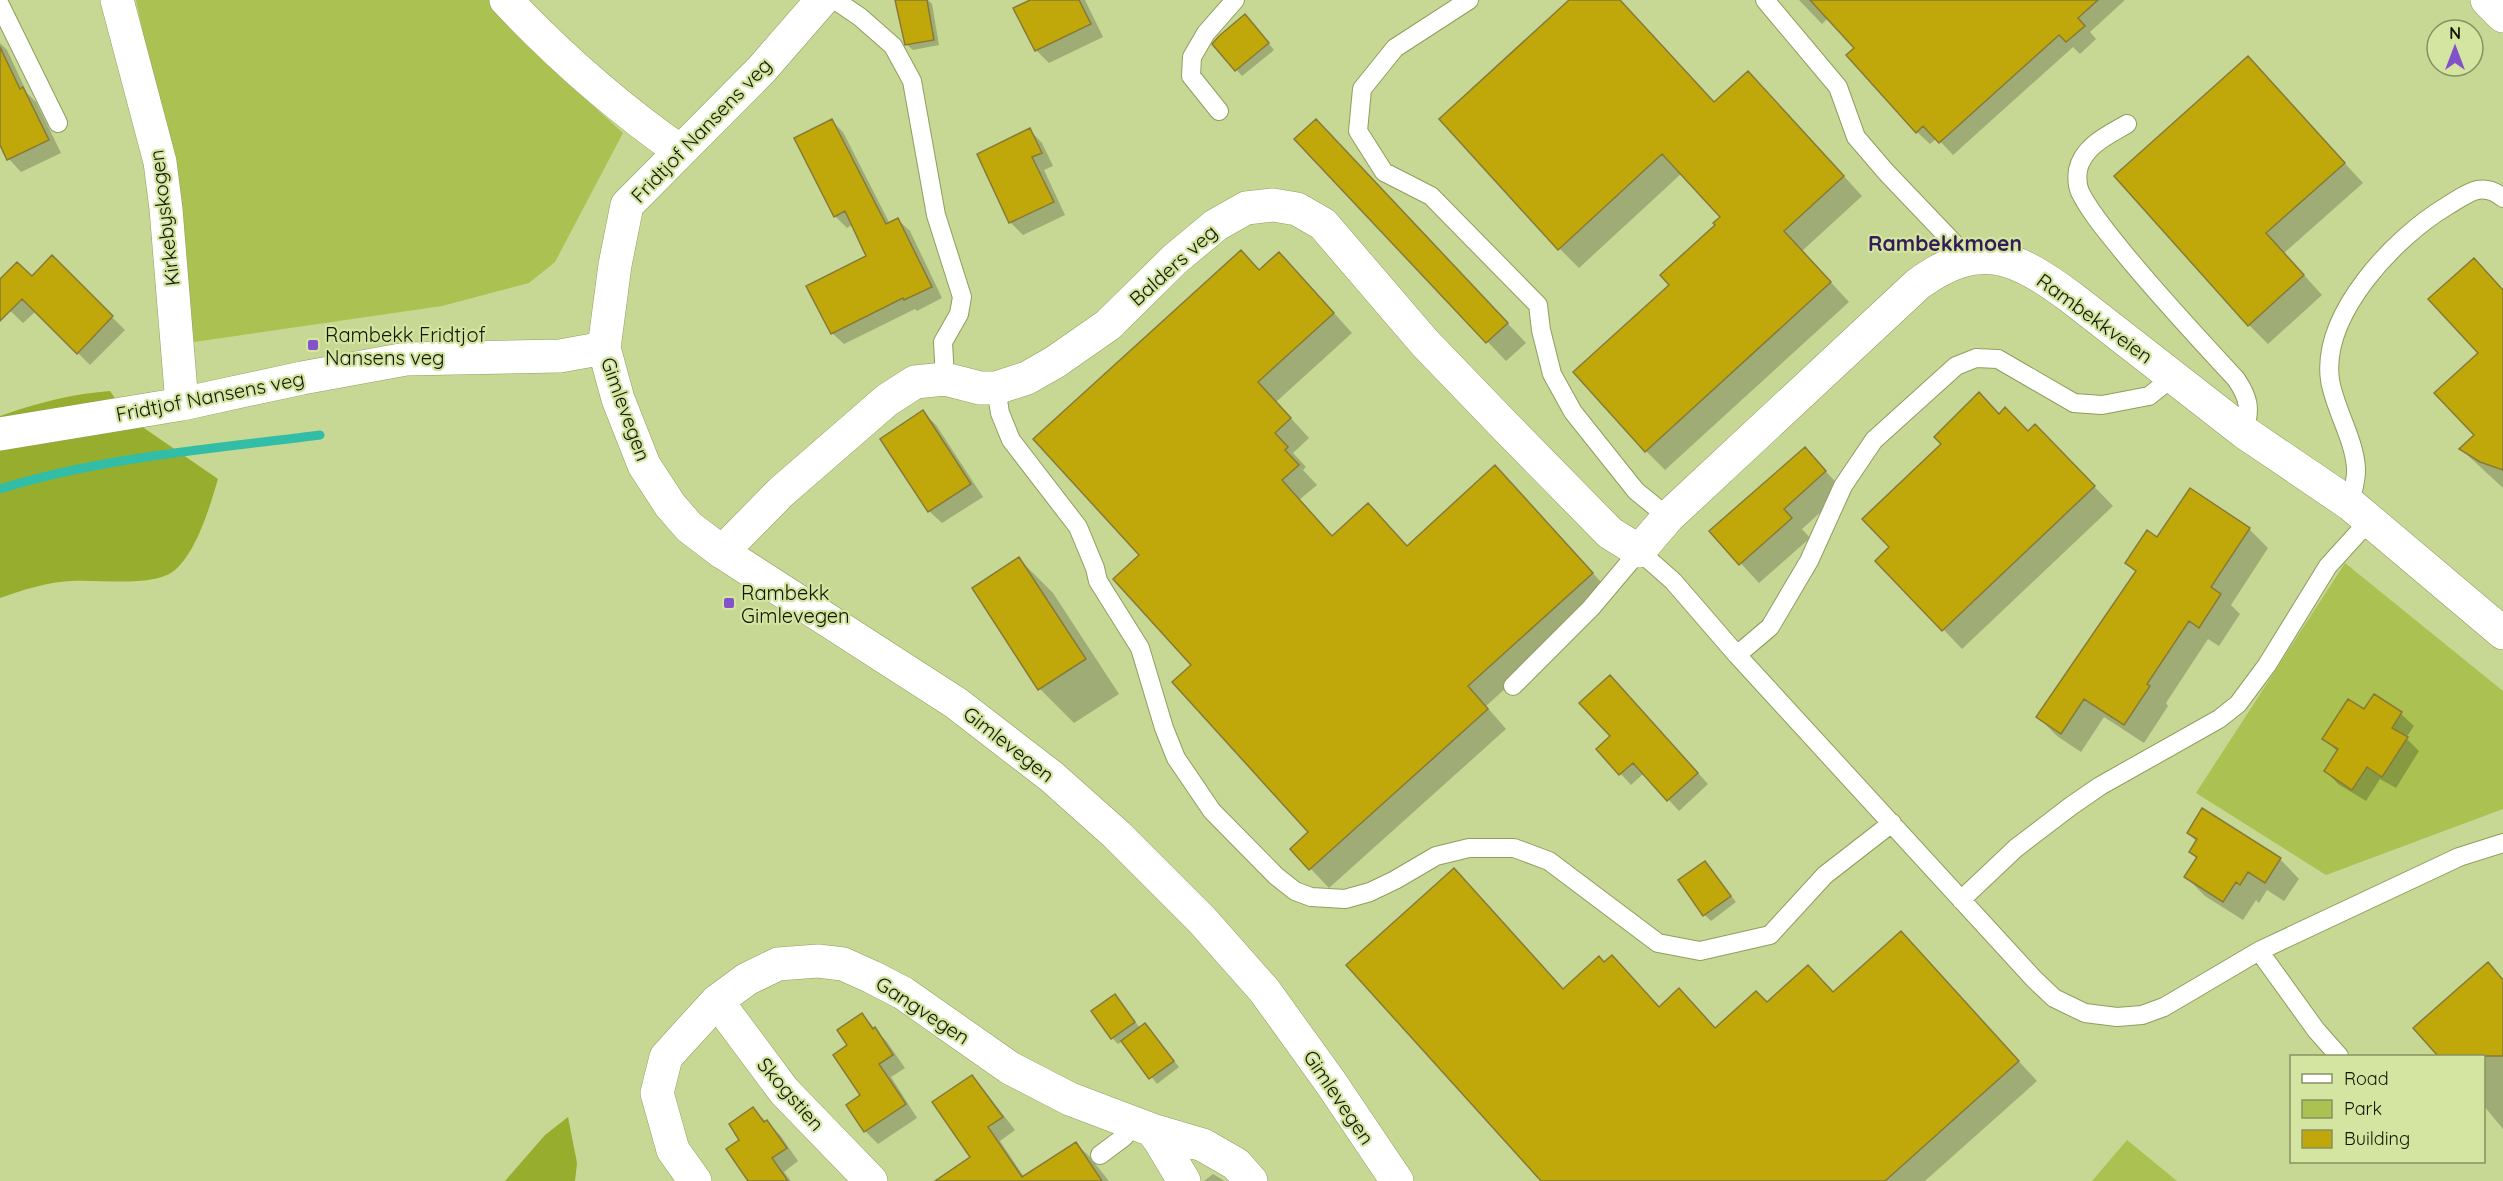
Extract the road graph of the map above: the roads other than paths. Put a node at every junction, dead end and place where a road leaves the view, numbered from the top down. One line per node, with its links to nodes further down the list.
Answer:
1 (117, 0): 21 (street, Kirkebyskogen)
2 (506, 0): 14 (street)
3 (822, 0): 14 (street, Fridtjof Nansens veg)
4 (835, 0): 19 (lane)
5 (1235, 0): 11 (lane)
6 (1469, 0): 25 (lane)
7 (1765, 0): 16 (lane)
8 (2487, 0): 10 (street)
9 (0, 5): 12 (lane)
10 (2503, 16)
11 (1219, 111)
12 (58, 123)
13 (2127, 124): 22 (lane)
14 (681, 151): 17 (street, Fridtjof Nansens veg)
15 (2503, 198): 24 (lane)
16 (1968, 258): 18 (street, Rambekkveien); 25 (street, Rambekkveien)
17 (604, 348): 21 (street, Fridtjof Nansens veg); 27 (street, Gimlevegen)
18 (2173, 376): 22 (street, Rambekkveien); 29 (lane)
19 (945, 379): 20 (street, Balders veg); 27 (street, Balders veg)
20 (996, 388): 26 (street, Balders veg); 31 (lane)
21 (182, 404): 23 (street, Fridtjof Nansens veg)
22 (2244, 432): 24 (street, Rambekkveien)
23 (0, 434)
24 (2361, 513): 28 (street, Rambekkveien); 33 (lane)
25 (1668, 517): 26 (street, Rambekkveien)
26 (1639, 551): 29 (lane); 30 (lane)
27 (722, 552): 43 (street, Gimlevegen)
28 (2503, 633)
29 (1737, 655): 31 (lane)
30 (1513, 686)
31 (1892, 823): 33 (lane)
32 (2503, 843): 34 (lane)
33 (1961, 900): 34 (lane)
34 (2259, 951): 36 (lane)
35 (717, 1001): 37 (street, Gangvegen); 39 (street, Gangvegen); 40 (street, Skogstien)
36 (2337, 1055)
37 (1143, 1126): 38 (lane); 41 (street); 42 (street, Gangvegen)
38 (1100, 1155)
39 (695, 1181)
40 (871, 1181)
41 (1184, 1181)
42 (1251, 1181)
43 (1396, 1181)

